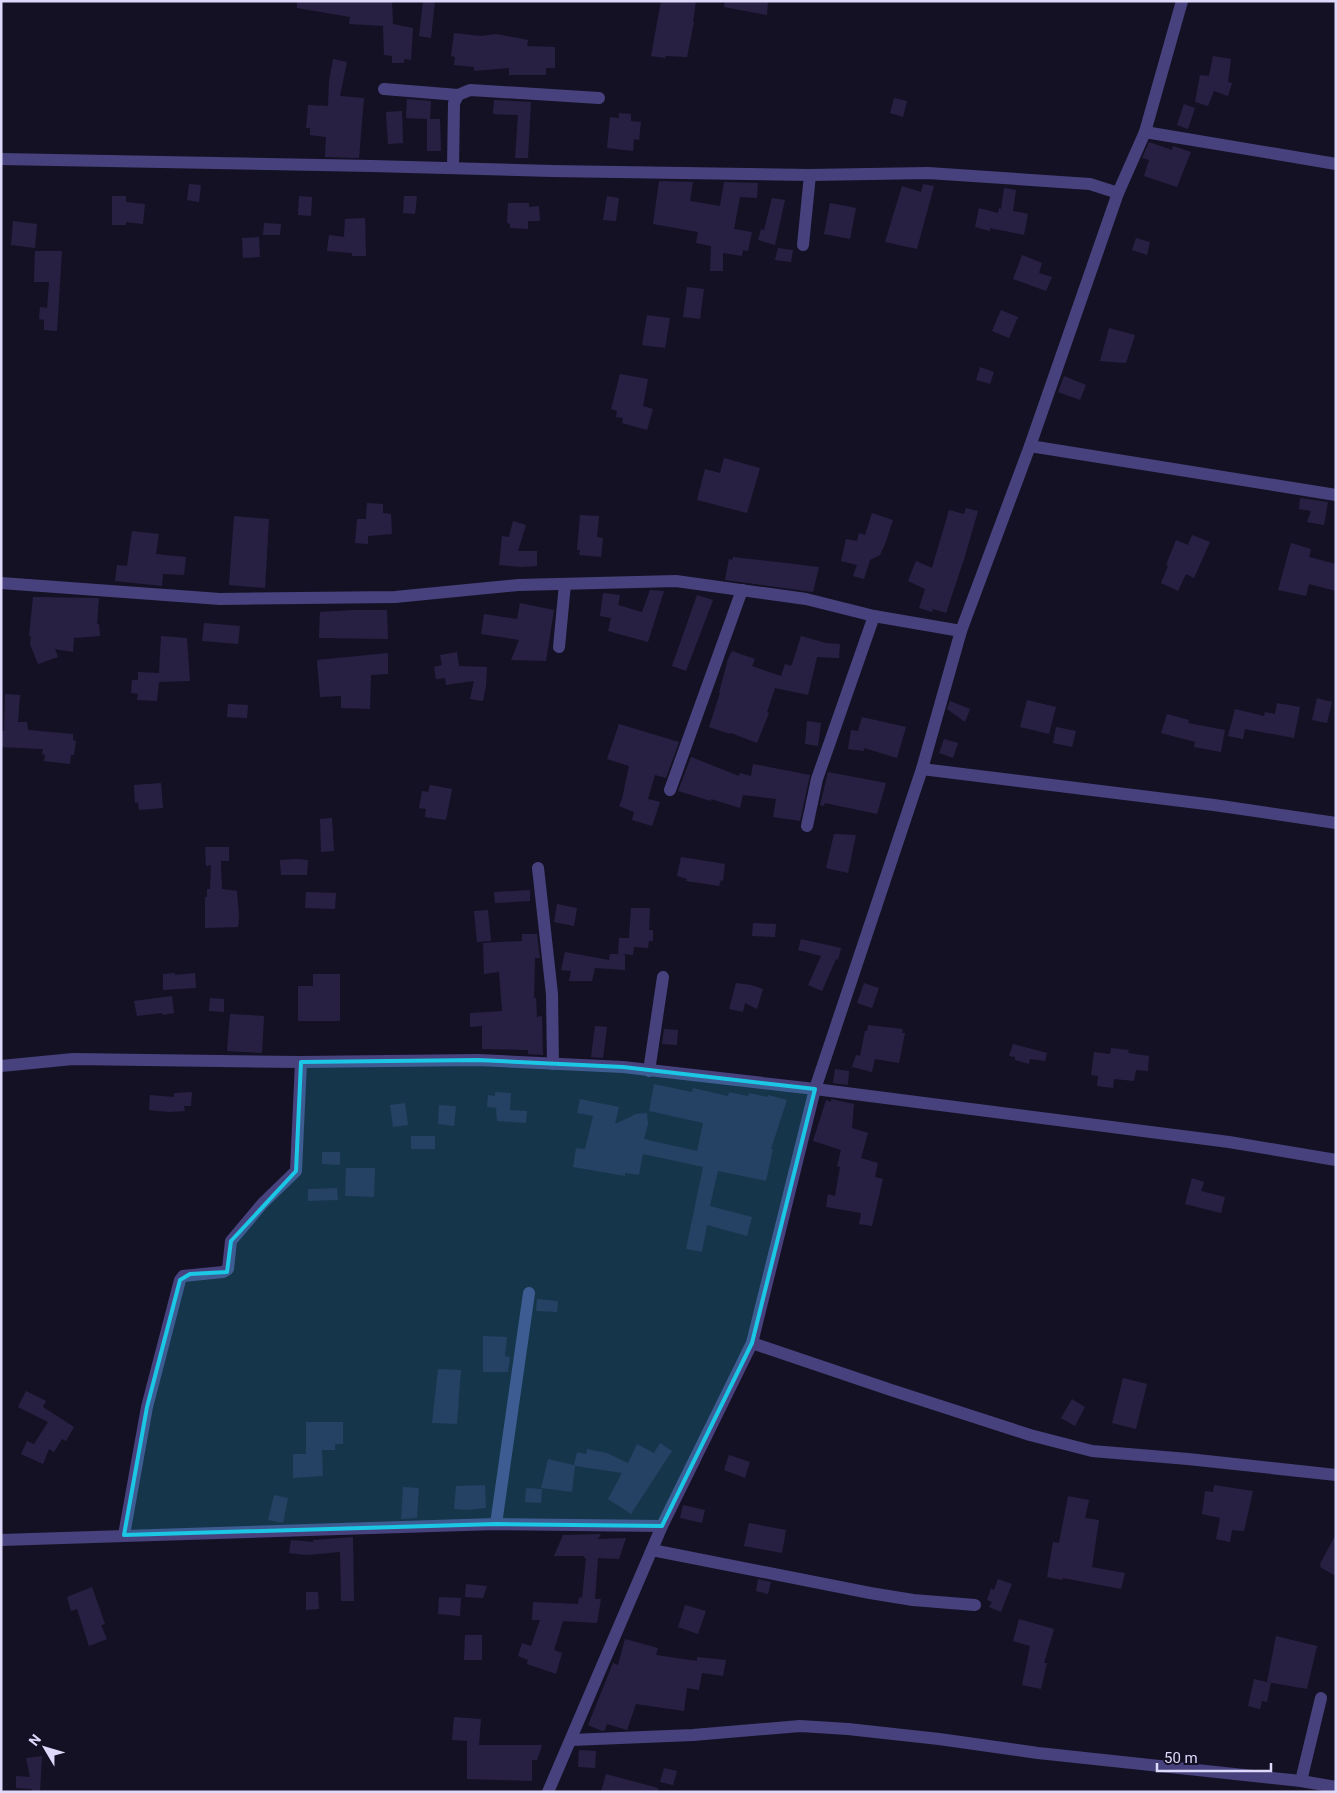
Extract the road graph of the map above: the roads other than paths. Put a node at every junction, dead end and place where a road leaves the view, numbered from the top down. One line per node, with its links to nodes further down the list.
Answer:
1 (1182, 1): 5 (street)
2 (384, 89): 3 (street)
3 (458, 95): 4 (street); 8 (street)
4 (599, 98)
5 (1145, 132): 7 (street); 10 (street)
6 (1, 160): 8 (street)
7 (1336, 164)
8 (454, 168): 9 (street)
9 (810, 175): 10 (street); 11 (street)
10 (1118, 192): 12 (street)
11 (803, 245)
12 (1030, 446): 13 (street); 18 (street)
13 (1336, 495)
14 (1, 583): 15 (street)
15 (565, 584): 16 (street); 19 (street)
16 (742, 590): 17 (street); 21 (street)
17 (874, 616): 18 (street); 23 (street)
18 (961, 631): 20 (street)
19 (559, 648)
20 (922, 768): 22 (street); 30 (street)
21 (670, 790)
22 (1336, 823)
23 (807, 826)
24 (538, 868): 27 (street)
25 (663, 977): 29 (street)
26 (301, 1062): 27 (street); 28 (street); 37 (street)
27 (553, 1064): 29 (street)
28 (1, 1066)
29 (649, 1071): 30 (street)
30 (816, 1089): 31 (street); 33 (street)
31 (1336, 1160)
32 (529, 1293): 35 (street)
33 (752, 1342): 34 (street); 36 (street)
34 (1336, 1475)
35 (496, 1524): 36 (street); 37 (street)
36 (662, 1526): 39 (street)
37 (124, 1535): 38 (street)
38 (1, 1540)
39 (652, 1550): 40 (street); 42 (street)
40 (976, 1605)
41 (1320, 1698): 43 (street)
42 (571, 1740): 43 (street); 45 (street)
43 (1301, 1781): 44 (street)
44 (1336, 1787)
45 (548, 1792)

